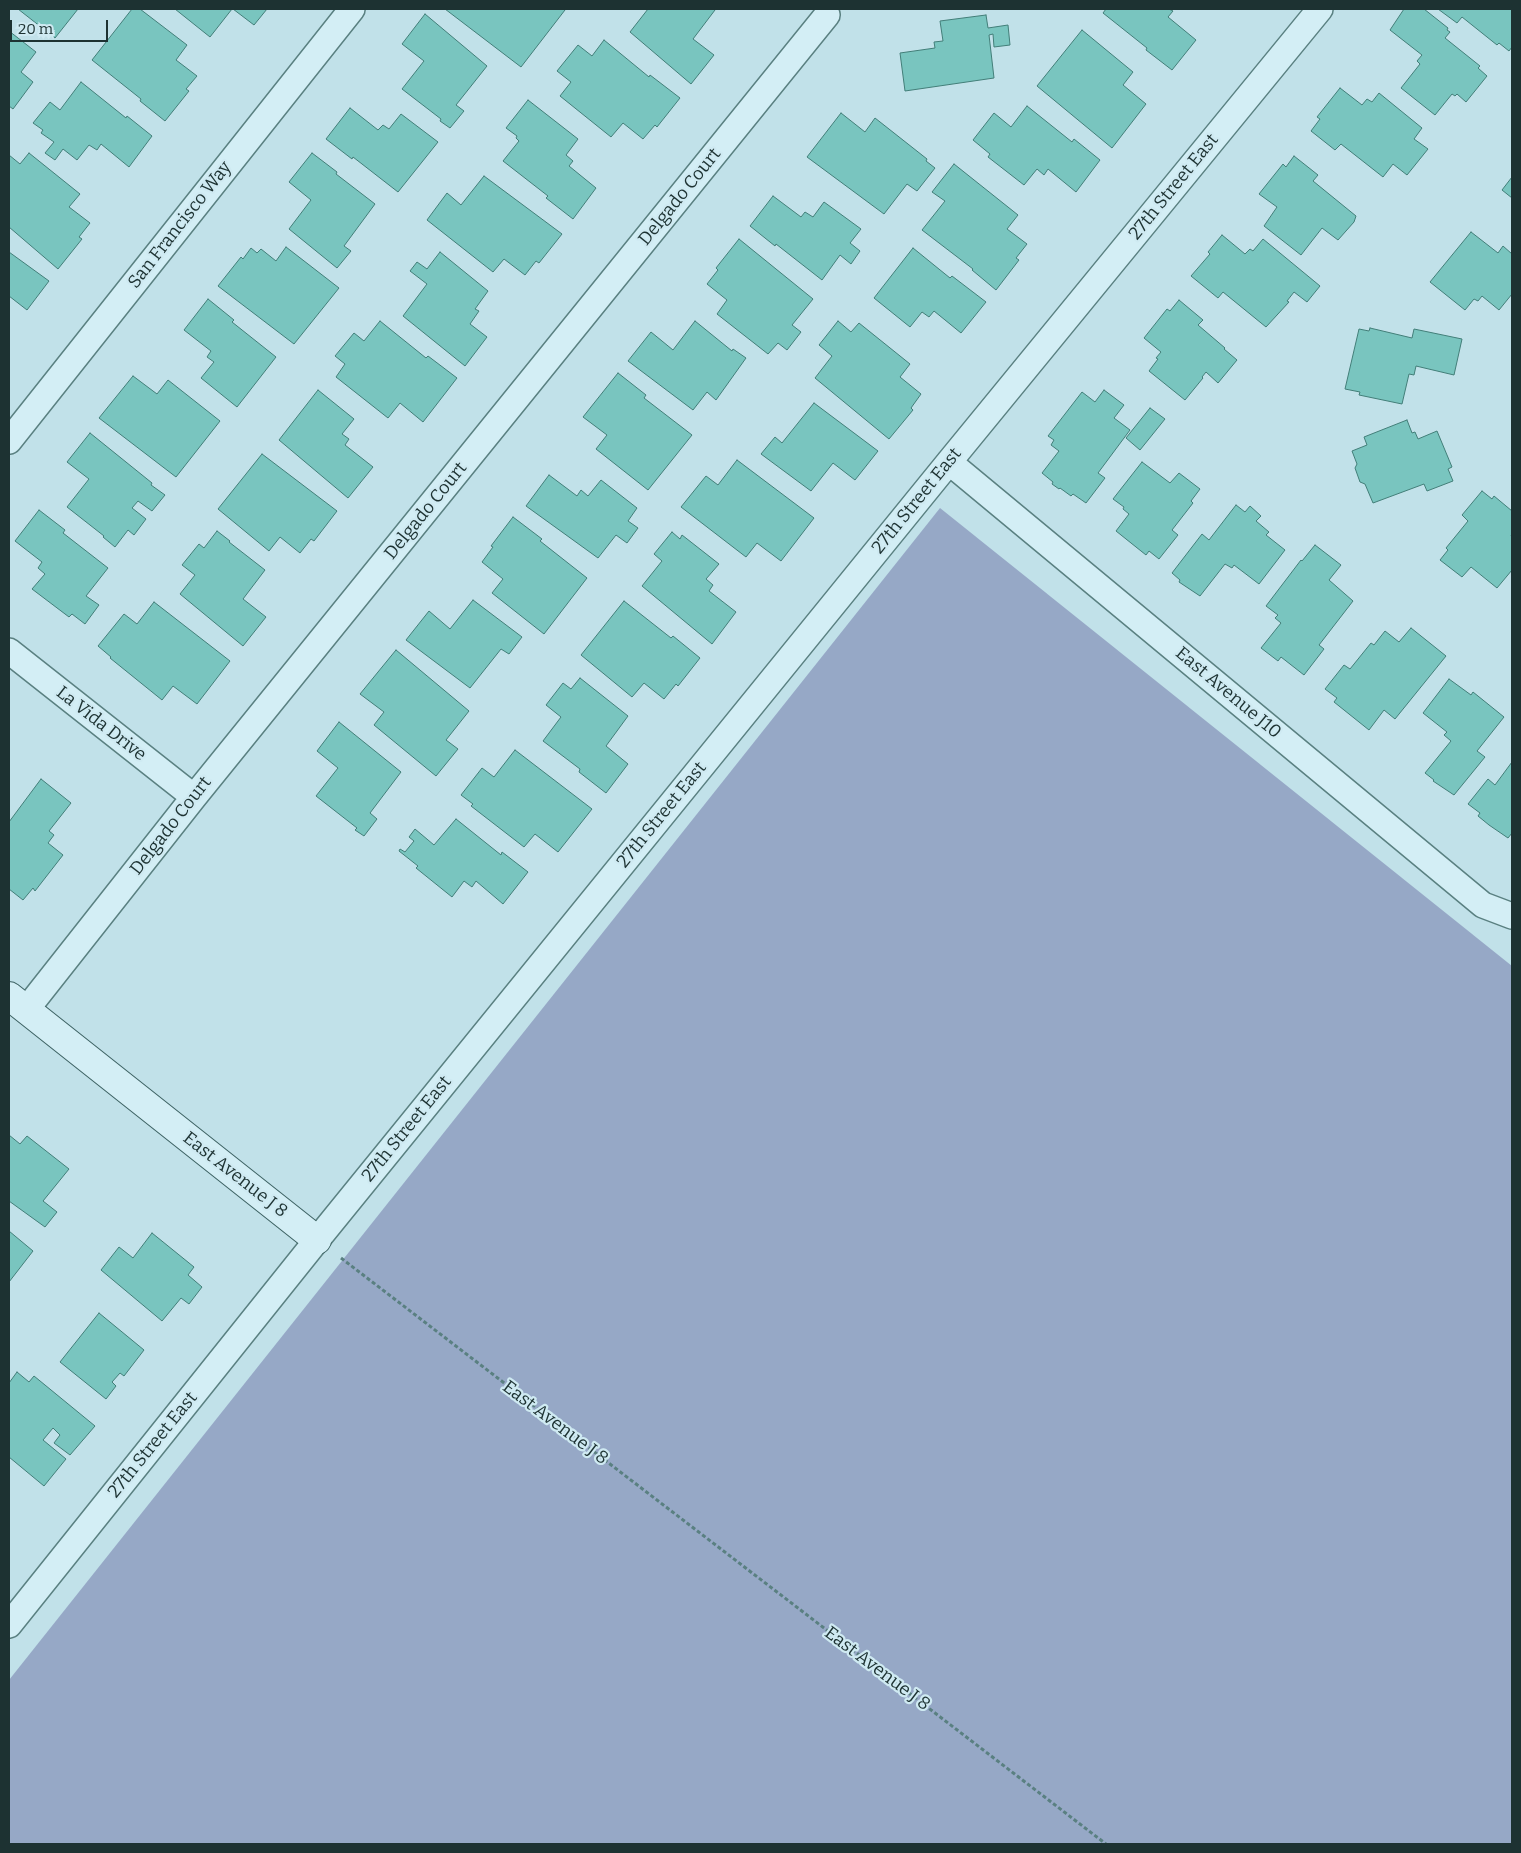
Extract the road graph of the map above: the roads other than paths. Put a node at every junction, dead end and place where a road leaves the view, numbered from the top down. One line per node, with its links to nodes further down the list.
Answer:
1 (352, 9): 4 (street, San Francisco Way)
2 (1320, 9): 5 (street, 27th Street East)
3 (827, 15): 7 (street, Delgado Court)
4 (9, 441)
5 (949, 462): 8 (street, East Avenue J10); 10 (street, 27th Street East)
6 (9, 651): 7 (street, La Vida Drive)
7 (194, 797): 9 (street, Delgado Court)
8 (1512, 916)
9 (18, 1003): 10 (street, East Avenue J 8)
10 (317, 1240): 11 (street, 27th Street East)
11 (9, 1625)

